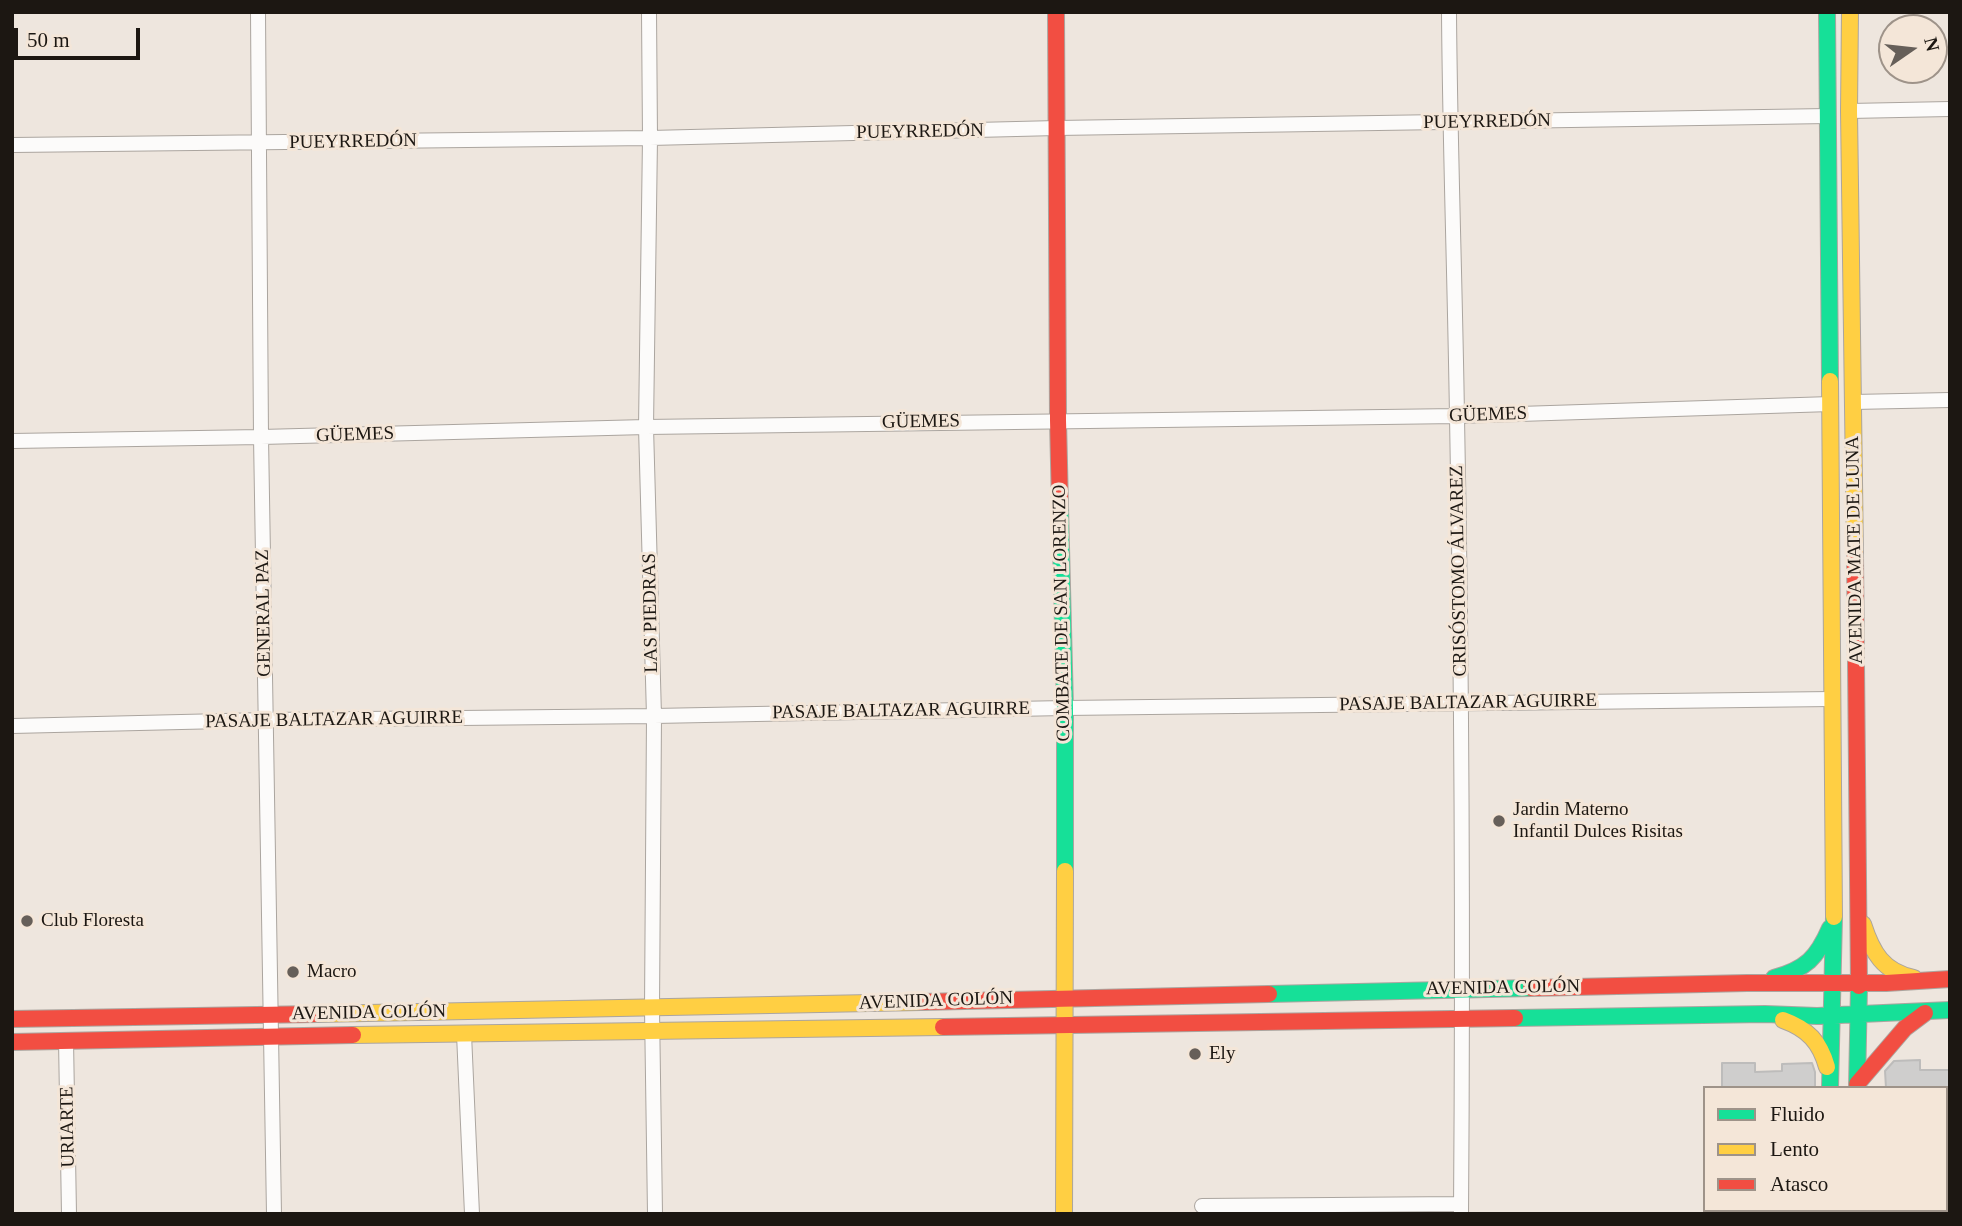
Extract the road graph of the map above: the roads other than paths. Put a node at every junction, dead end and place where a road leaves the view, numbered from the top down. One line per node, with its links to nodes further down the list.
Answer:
1 (258, 12): 13 (street, GENERAL PAZ)
2 (649, 12): 12 (street, LAS PIEDRAS)
3 (1056, 12): 11 (main road, COMBATE DE SAN LORENZO)
4 (1449, 12): 10 (street, CRISÓSTOMO ÁLVAREZ)
5 (1827, 12): 9 (main road, AVENIDA MATE DE LUNA)
6 (1850, 12): 8 (main road, AVENIDA MATE DE LUNA)
7 (1950, 109): 8 (street)
8 (1849, 111): 16 (main road, AVENIDA MATE DE LUNA)
9 (1828, 116): 10 (street, PUEYRREDÓN); 17 (main road, AVENIDA MATE DE LUNA)
10 (1450, 122): 11 (street, PUEYRREDÓN); 18 (street, CRISÓSTOMO ÁLVAREZ)
11 (1057, 128): 12 (street, PUEYRREDÓN); 19 (main road, COMBATE DE SAN LORENZO)
12 (650, 138): 13 (street, PUEYRREDÓN); 20 (street, LAS PIEDRAS)
13 (259, 143): 14 (street, PUEYRREDÓN); 21 (street, GENERAL PAZ)
14 (12, 145)
15 (1950, 400): 16 (street)
16 (1853, 402): 29 (main road, AVENIDA MATE DE LUNA)
17 (1830, 404): 18 (street, GÜEMES); 23 (main road, AVENIDA MATE DE LUNA)
18 (1457, 416): 19 (street, GÜEMES); 24 (street, CRISÓSTOMO ÁLVAREZ)
19 (1058, 420): 20 (street, GÜEMES); 25 (main road, COMBATE DE SAN LORENZO)
20 (646, 427): 21 (street, GÜEMES); 26 (street, LAS PIEDRAS)
21 (261, 437): 22 (street, GÜEMES); 27 (street, GENERAL PAZ)
22 (12, 441)
23 (1832, 699): 24 (street, PASAJE BALTAZAR AGUIRRE); 30 (main road, AVENIDA MATE DE LUNA)
24 (1460, 703): 25 (street, PASAJE BALTAZAR AGUIRRE); 36 (street, CRISÓSTOMO ÁLVAREZ)
25 (1065, 708): 26 (street, PASAJE BALTAZAR AGUIRRE); 37 (main road, COMBATE DE SAN LORENZO)
26 (654, 716): 27 (street, PASAJE BALTAZAR AGUIRRE); 38 (street, LAS PIEDRAS)
27 (266, 720): 28 (street, PASAJE BALTAZAR AGUIRRE); 42 (street, GENERAL PAZ)
28 (12, 726)
29 (1858, 908): 32 (main road); 34 (main road, AVENIDA MATE DE LUNA)
30 (1834, 920): 33 (main road); 35 (main road, AVENIDA MATE DE LUNA)
31 (1950, 979): 32 (main road, AVENIDA COLÓN)
32 (1927, 982): 34 (main road, AVENIDA COLÓN)
33 (1747, 983): 35 (main road, AVENIDA COLÓN); 36 (main road, AVENIDA COLÓN)
34 (1859, 983): 35 (main road, AVENIDA COLÓN); 43 (main road, AVENIDA MATE DE LUNA)
35 (1832, 984): 44 (main road, AVENIDA MATE DE LUNA)
36 (1462, 989): 37 (main road, AVENIDA COLÓN); 46 (street, CRISÓSTOMO ÁLVAREZ)
37 (1065, 998): 38 (main road, AVENIDA COLÓN); 47 (main road, COMBATE DE SAN LORENZO)
38 (652, 1009): 42 (main road, AVENIDA COLÓN); 48 (street, LAS PIEDRAS)
39 (1950, 1010): 40 (main road, AVENIDA COLÓN)
40 (1925, 1013): 43 (main road, AVENIDA COLÓN); 54 (main road)
41 (1765, 1014): 44 (main road, AVENIDA COLÓN); 46 (main road, AVENIDA COLÓN); 53 (main road)
42 (271, 1015): 45 (main road, AVENIDA COLÓN); 50 (street, GENERAL PAZ)
43 (1859, 1015): 44 (main road, AVENIDA COLÓN); 54 (main road, AVENIDA MATE DE LUNA)
44 (1831, 1016): 53 (main road, AVENIDA MATE DE LUNA)
45 (12, 1019)
46 (1462, 1020): 47 (main road, AVENIDA COLÓN); 56 (street, CRISÓSTOMO ÁLVAREZ)
47 (1066, 1025): 48 (main road, AVENIDA COLÓN); 61 (main road, COMBATE DE SAN LORENZO)
48 (653, 1032): 49 (main road, AVENIDA COLÓN); 60 (street, LAS PIEDRAS)
49 (464, 1034): 50 (main road, AVENIDA COLÓN); 59 (street)
50 (271, 1036): 51 (main road, AVENIDA COLÓN); 58 (street, GENERAL PAZ)
51 (66, 1040): 52 (main road, AVENIDA COLÓN); 57 (street, URIARTE)
52 (12, 1042)
53 (1830, 1085)
54 (1857, 1086)
55 (1202, 1206): 56 (street)
56 (1461, 1209)
57 (69, 1214)
58 (274, 1214)
59 (472, 1214)
60 (655, 1214)
61 (1064, 1214)

